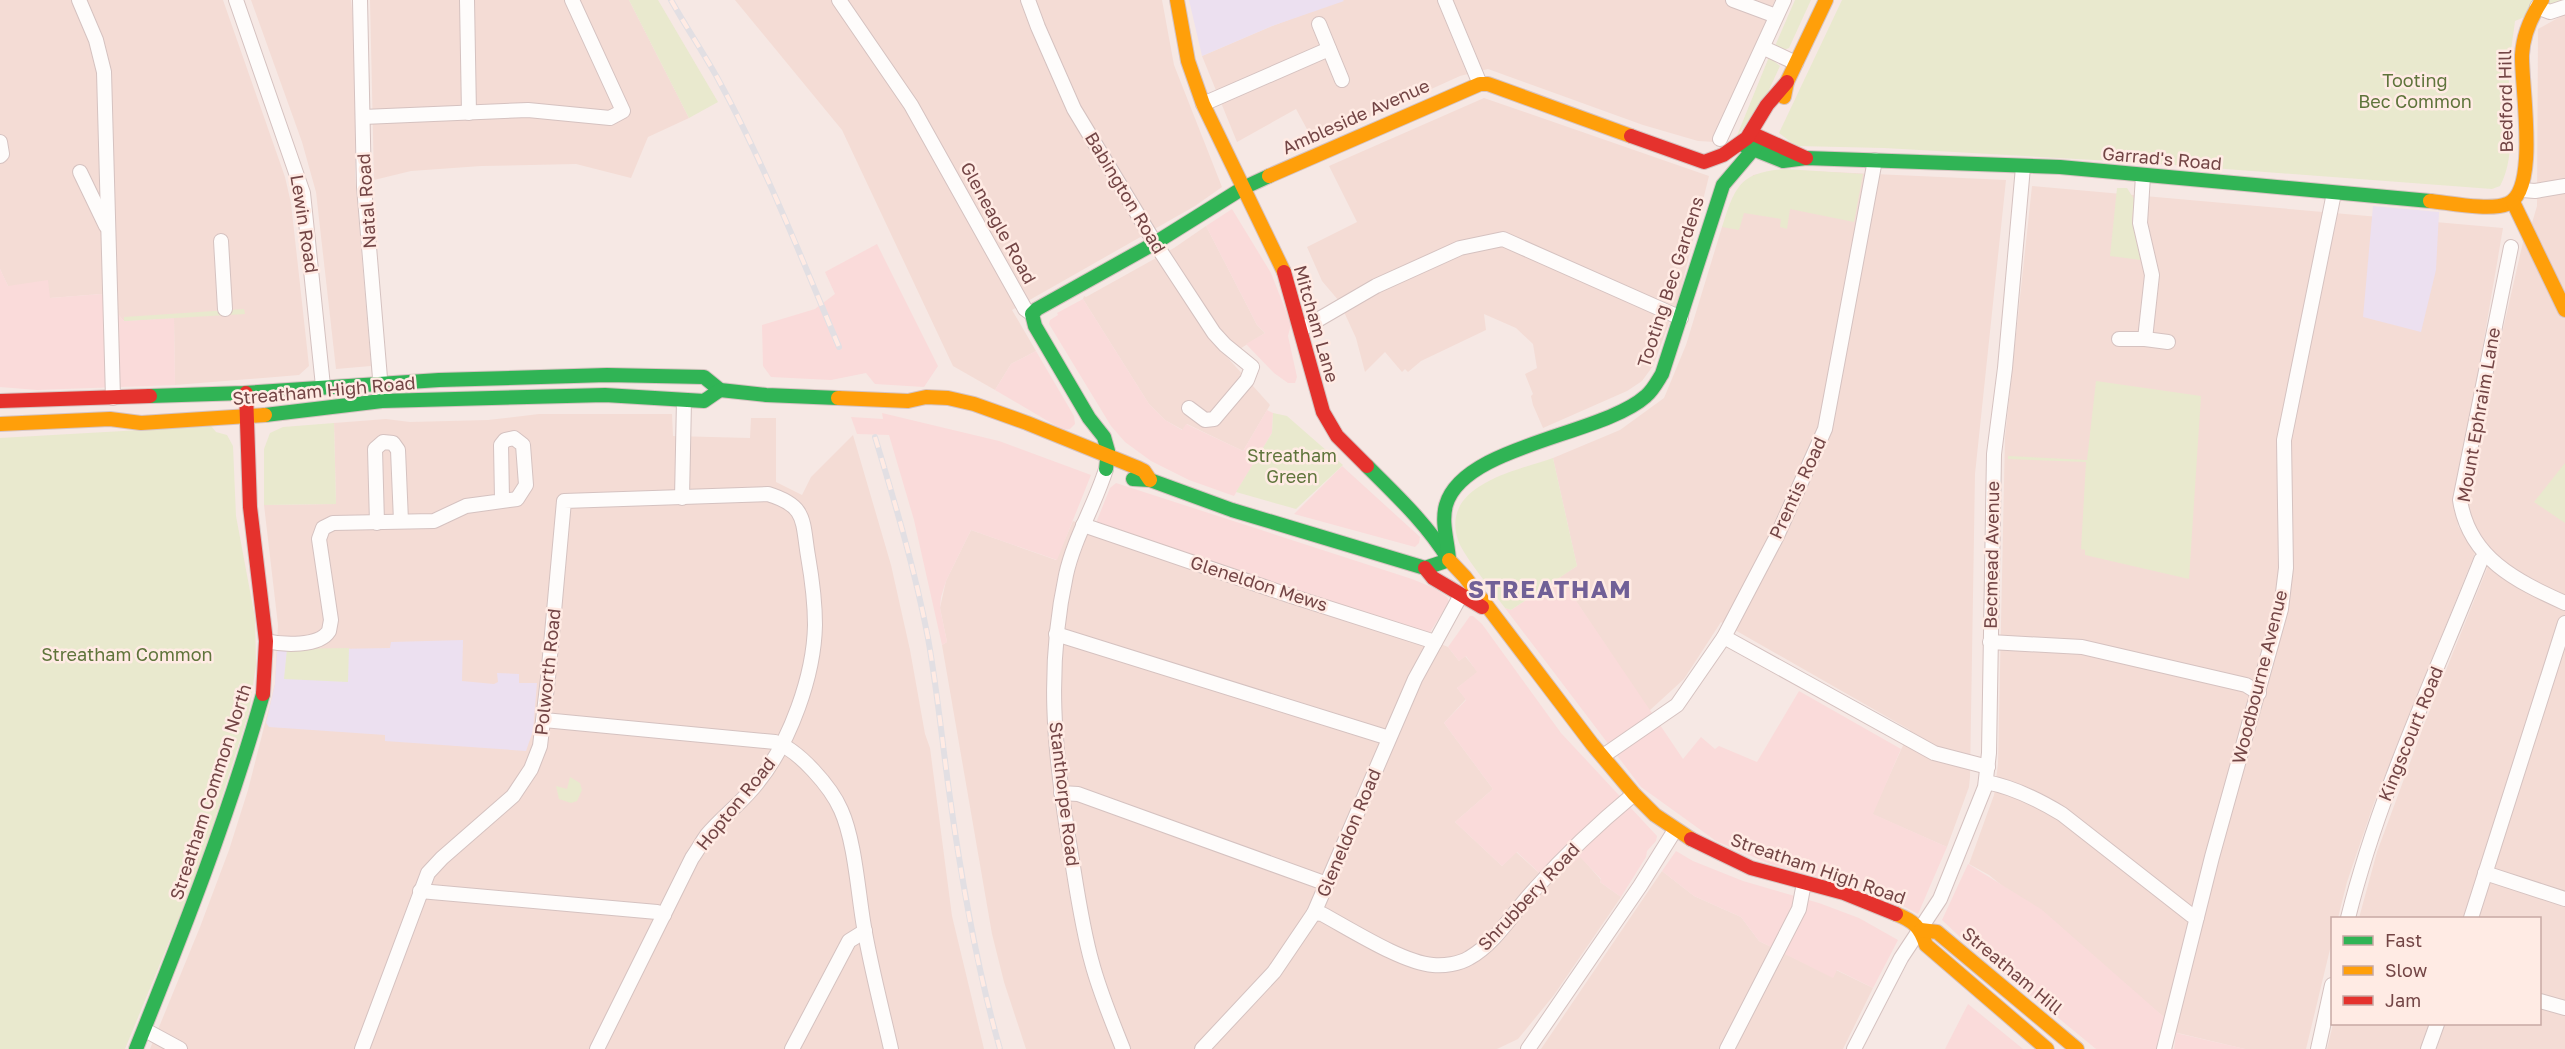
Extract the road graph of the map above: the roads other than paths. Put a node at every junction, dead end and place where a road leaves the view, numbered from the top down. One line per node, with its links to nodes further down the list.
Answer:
1 (79, 0): 42 (street)
2 (236, 0): 55 (street, Lewin Road)
3 (360, 0): 24 (street, Natal Road)
4 (467, 0): 23 (street)
5 (572, 0): 23 (street)
6 (839, 0): 48 (street, Gleneagle Road)
7 (1028, 0): 44 (street, Babington Road)
8 (1177, 0): 22 (main road, Mitcham Lane)
9 (1445, 0): 21 (street)
10 (1733, 0): 15 (street)
11 (1784, 0): 15 (street)
12 (1826, 0): 19 (main road, Tooting Bec Gardens)
13 (2539, 4): 14 (street); 39 (main road, Bedford Hill)
14 (2565, 7)
15 (1776, 16): 17 (street)
16 (1319, 24): 18 (street)
17 (1764, 48): 19 (street); 26 (street)
18 (1329, 49): 20 (street); 22 (street)
19 (1796, 63): 25 (main road, Tooting Bec Gardens)
20 (1342, 80)
21 (1480, 84): 31 (main road); 38 (main road, Ambleside Avenue)
22 (1203, 104): 38 (main road, Mitcham Lane)
23 (469, 113): 24 (street)
24 (363, 117): 54 (street, Natal Road)
25 (1757, 136): 28 (main road, Tooting Bec Gardens); 30 (main road, Garrad's Road)
26 (1720, 139)
27 (0, 142): 29 (street)
28 (1748, 148): 30 (main road, Garrad's Road); 31 (main road); 36 (main road, Tooting Bec Gardens)
29 (0, 156)
30 (1806, 158): 32 (main road, Garrad's Road)
31 (1710, 160): 36 (main road)
32 (1875, 160): 33 (main road, Garrad's Road); 88 (street, Prentis Road)
33 (2023, 167): 35 (main road, Garrad's Road); 91 (street, Becmead Avenue)
34 (80, 172): 42 (street)
35 (2143, 176): 40 (main road, Garrad's Road); 52 (street)
36 (1723, 185): 49 (main road, Tooting Bec Gardens)
37 (2565, 186): 39 (street)
38 (1243, 188): 44 (main road, Ambleside Avenue); 50 (main road, Mitcham Lane)
39 (2522, 190): 41 (main road)
40 (2334, 193): 41 (main road, Garrad's Road); 92 (street, Woodbourne Avenue)
41 (2513, 202): 47 (main road)
42 (108, 231): 58 (street)
43 (221, 241): 46 (street)
44 (1155, 243): 48 (main road, Ambleside Avenue); 63 (street, Babington Road)
45 (2511, 247): 80 (street, Mount Ephraim Lane)
46 (225, 309)
47 (2565, 310)
48 (1032, 314): 67 (main road, Gleneagle Road)
49 (1681, 318): 50 (street); 73 (main road, Tooting Bec Gardens)
50 (1302, 329): 76 (main road, Mitcham Lane)
51 (2120, 339): 52 (street)
52 (2145, 339): 53 (street)
53 (2168, 342)
54 (381, 383): 55 (main road, Streatham High Road); 56 (main road, Streatham High Road); 61 (street, Natal Road)
55 (323, 386): 57 (main road, Streatham High Road)
56 (720, 390): 59 (main road, Streatham High Road); 62 (main road, Streatham High Road)
57 (246, 393): 58 (main road, Streatham High Road); 65 (main road, Streatham Common North)
58 (112, 398): 60 (main road, Streatham High Road)
59 (684, 400): 61 (main road, Streatham High Road); 74 (street)
60 (0, 401): 68 (main road)
61 (382, 401): 65 (main road, Streatham High Road)
62 (908, 401): 64 (main road, Streatham High Road); 69 (main road, Streatham High Road)
63 (1189, 408)
64 (934, 411)
65 (247, 417): 68 (main road, Streatham High Road); 89 (main road, Streatham Common North)
66 (968, 417): 70 (main road)
67 (1089, 418): 69 (main road); 72 (main road, Gleneagle Road)
68 (2, 424)
69 (1069, 441): 72 (main road, Streatham High Road)
70 (1044, 446)
71 (1071, 456): 72 (main road, Streatham High Road)
72 (1107, 463): 79 (street, Stanthorpe Road); 82 (main road, Streatham High Road)
73 (1449, 495): 76 (main road, Tooting Bec Gardens); 81 (main road)
74 (682, 498): 93 (street, Polworth Road); 95 (street, Hopton Road)
75 (502, 499): 77 (street)
76 (1417, 516): 81 (main road, Mitcham Lane)
77 (401, 521): 78 (street); 78 (street)
78 (377, 523): 89 (street)
79 (1083, 525): 87 (street, Stanthorpe Road); 90 (street, Gleneldon Mews)
80 (2486, 555): 84 (street, Mount Ephraim Lane); 110 (street, Kingscourt Road)
81 (1449, 560): 82 (main road); 85 (main road, Streatham High Road)
82 (1425, 568): 83 (main road, Streatham High Road)
83 (1461, 595): 85 (main road, Streatham High Road); 90 (street, Gleneldon Road)
84 (2565, 603)
85 (1489, 610): 96 (main road, Streatham High Road)
86 (2565, 623): 102 (street)
87 (1056, 634): 94 (street); 99 (street, Stanthorpe Road)
88 (1724, 637): 96 (street, Prentis Road); 97 (street)
89 (266, 641): 118 (main road, Streatham Common North)
90 (1435, 642): 94 (street, Gleneldon Road)
91 (1990, 642): 92 (street); 97 (street, Becmead Avenue)
92 (2259, 693): 109 (street, Woodbourne Avenue)
93 (544, 720): 95 (street); 105 (street, Polworth Road)
94 (1389, 738): 104 (street, Gleneldon Road)
95 (783, 744): 108 (street, Hopton Road); 113 (street)
96 (1603, 756): 100 (main road, Streatham High Road)
97 (1988, 767): 98 (street, Becmead Avenue)
98 (1986, 782): 109 (street); 112 (street, Becmead Avenue)
99 (1061, 793): 104 (street); 125 (street, Stanthorpe Road)
100 (1634, 794): 101 (main road, Streatham High Road); 107 (street, Shrubbery Road)
101 (1675, 830): 103 (main road, Streatham High Road); 127 (street)
102 (2485, 873): 106 (street); 111 (street)
103 (1804, 883): 112 (main road, Streatham High Road); 128 (street)
104 (1327, 884): 107 (street, Gleneldon Road)
105 (420, 891): 108 (street); 121 (street, Polworth Road)
106 (2565, 899)
107 (1314, 912): 126 (street, Gleneldon Road)
108 (664, 915): 122 (street, Hopton Road)
109 (2197, 917): 132 (street, Woodbourne Avenue)
110 (2349, 917)
111 (2471, 917)
112 (1921, 930): 129 (street, Becmead Avenue); 130 (main road, Streatham High Road); 131 (main road, Streatham Hill)
113 (865, 931): 123 (street); 124 (street)
114 (2331, 990): 133 (street)
115 (2541, 1000): 116 (street)
116 (2565, 1008)
117 (2436, 1025): 134 (street)
118 (145, 1030): 119 (main road, Streatham Common North); 120 (street)
119 (136, 1049)
120 (180, 1049)
121 (362, 1049)
122 (597, 1049)
123 (792, 1049)
124 (891, 1049)
125 (1123, 1049)
126 (1202, 1049)
127 (1528, 1049)
128 (1727, 1049)
129 (1854, 1049)
130 (2047, 1049)
131 (2077, 1049)
132 (2164, 1049)
133 (2318, 1049)
134 (2428, 1049)

